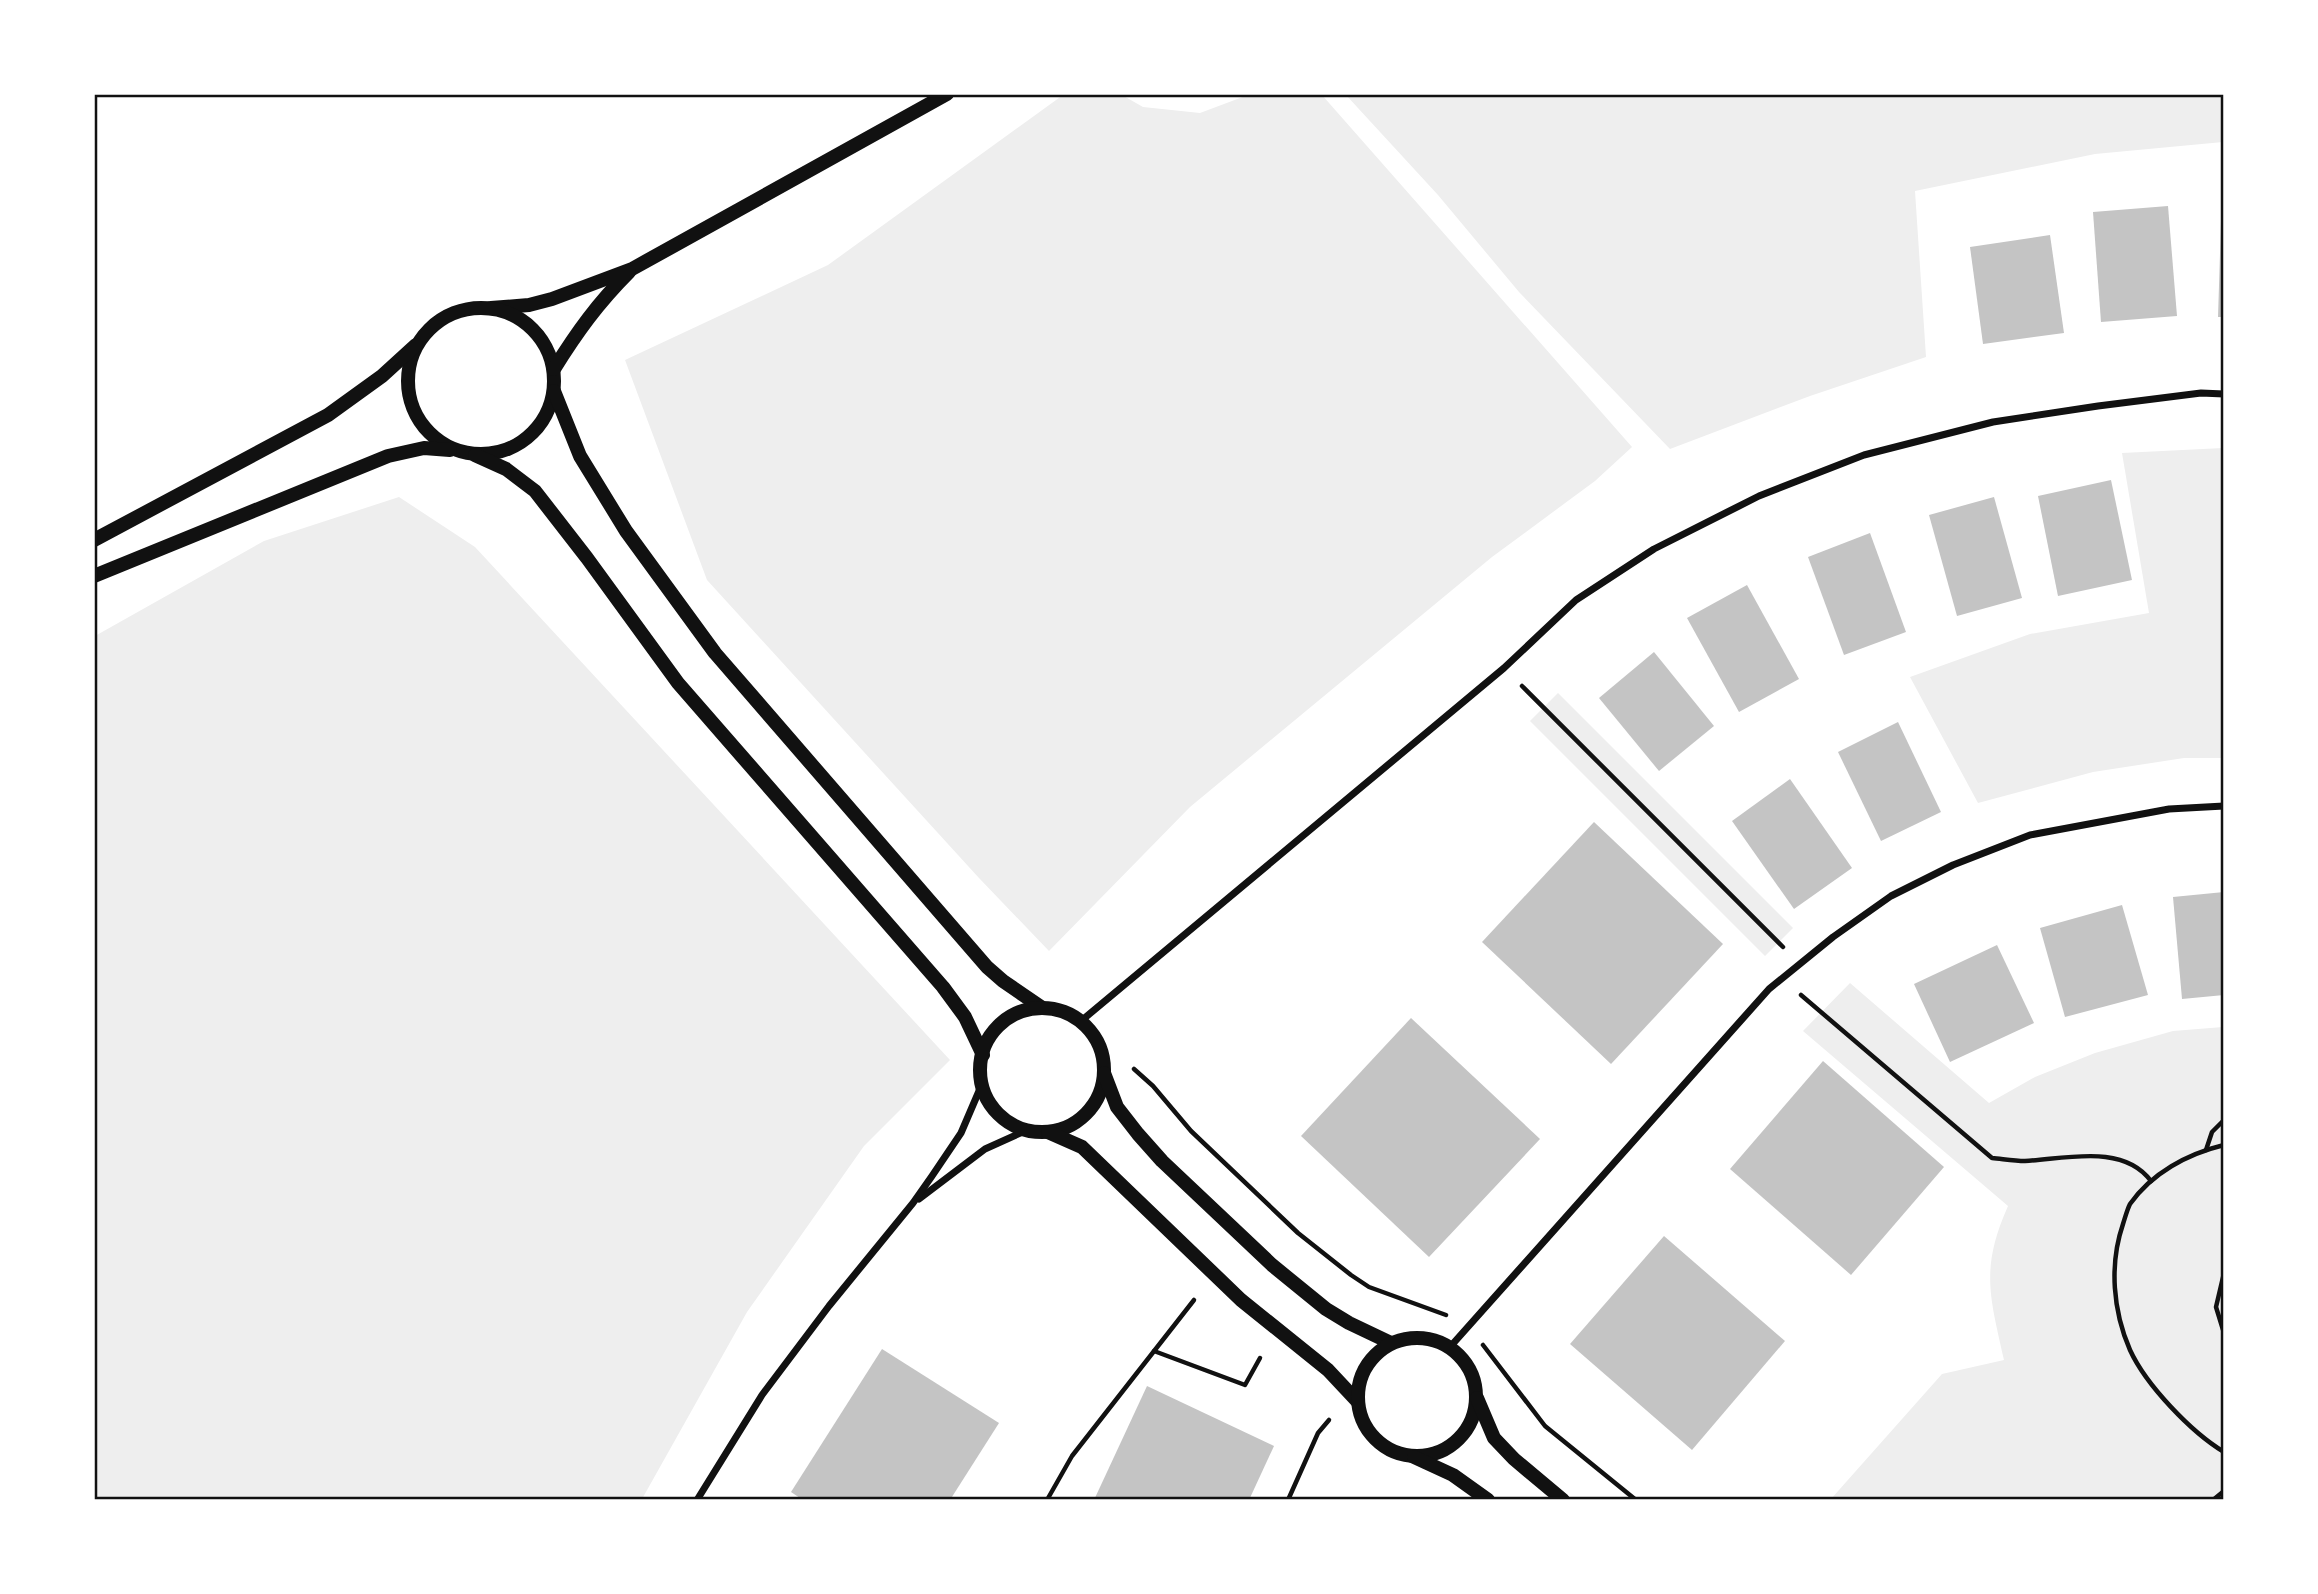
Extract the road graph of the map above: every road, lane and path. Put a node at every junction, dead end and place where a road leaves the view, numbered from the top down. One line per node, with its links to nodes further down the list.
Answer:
1 (947, 94): 2 (main road)
2 (632, 269): 3 (main road); 5 (main road)
3 (491, 308): 4 (main road); 5 (main road)
4 (422, 339): 8 (main road); 10 (main road)
5 (554, 369): 6 (main road)
6 (554, 391): 9 (main road); 16 (main road)
7 (2224, 394): 12 (street)
8 (454, 450): 9 (main road); 11 (main road)
9 (475, 455): 18 (main road)
10 (94, 540)
11 (94, 576)
12 (1504, 668): 14 (path); 17 (street)
13 (2224, 806): 14 (street)
14 (1799, 963): 15 (street)
15 (1781, 978): 27 (path); 31 (street)
16 (1041, 1007): 17 (main road); 18 (main road)
17 (1081, 1021): 20 (main road)
18 (983, 1055): 21 (main road)
19 (1133, 1068): 31 (path)
20 (1104, 1073): 24 (main road); 33 (main road)
21 (982, 1084): 23 (main road); 28 (street)
22 (2224, 1120): 26 (path)
23 (1027, 1130): 24 (main road); 28 (street)
24 (1048, 1132): 38 (main road)
25 (2224, 1145): 26 (path)
26 (2206, 1150): 27 (path)
27 (2151, 1181): 40 (path)
28 (912, 1203): 43 (street)
29 (2224, 1273): 32 (path)
30 (1194, 1300): 35 (path)
31 (1466, 1330): 34 (street); 48 (path)
32 (2224, 1333)
33 (1391, 1343): 34 (main road); 38 (main road)
34 (1450, 1347): 37 (main road)
35 (1154, 1351): 36 (path); 44 (path)
36 (1260, 1358)
37 (1477, 1398): 41 (main road); 47 (main road)
38 (1358, 1402): 41 (main road)
39 (1329, 1420): 45 (path)
40 (2224, 1452)
41 (1409, 1455): 46 (main road)
42 (2224, 1491): 49 (path)
43 (697, 1500)
44 (1046, 1500)
45 (1288, 1500)
46 (1488, 1500)
47 (1563, 1500)
48 (1636, 1500)
49 (2213, 1500)

